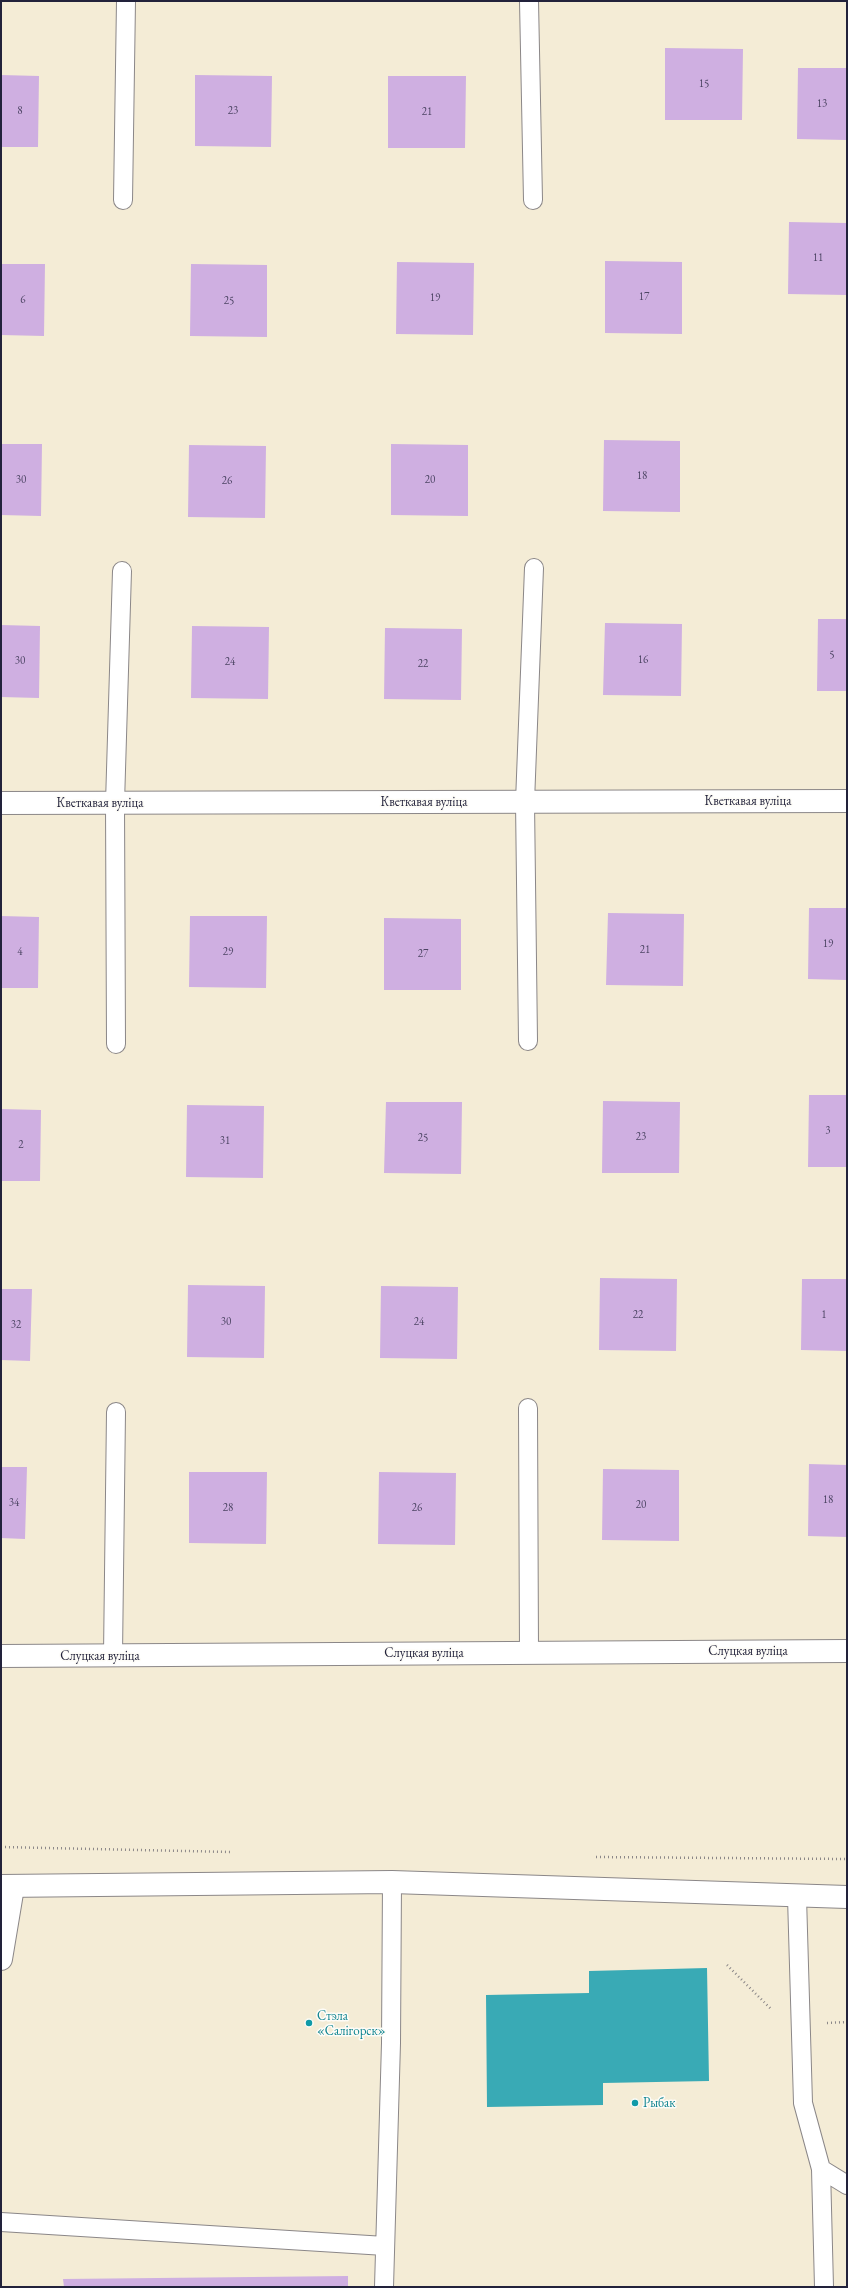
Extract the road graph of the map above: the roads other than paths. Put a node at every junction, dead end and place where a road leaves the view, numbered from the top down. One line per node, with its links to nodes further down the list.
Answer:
1 (126, 1): 3 (lane)
2 (530, 1): 4 (lane)
3 (124, 200)
4 (533, 200)
5 (534, 568): 9 (lane)
6 (122, 570): 10 (lane)
7 (847, 800): 9 (street, Кветкавая вуліца)
8 (1, 802): 10 (street, Кветкавая вуліца)
9 (525, 802): 10 (street, Кветкавая вуліца); 11 (lane)
10 (115, 803): 12 (lane)
11 (528, 1041)
12 (116, 1044)
13 (528, 1408): 16 (lane)
14 (116, 1412): 18 (lane)
15 (847, 1651): 16 (street, Слуцкая вуліца)
16 (529, 1652): 18 (street, Слуцкая вуліца)
17 (1, 1656): 18 (street, Слуцкая вуліца)
18 (113, 1656)
19 (392, 1882): 20 (street); 21 (street); 27 (lane)
20 (7, 1886): 23 (street)
21 (797, 1897): 22 (street); 24 (lane)
22 (847, 1897)
23 (1, 1959)
24 (821, 2169): 25 (lane); 29 (lane)
25 (847, 2185)
26 (1, 2222): 27 (lane)
27 (385, 2246): 28 (lane)
28 (384, 2287)
29 (824, 2287)

